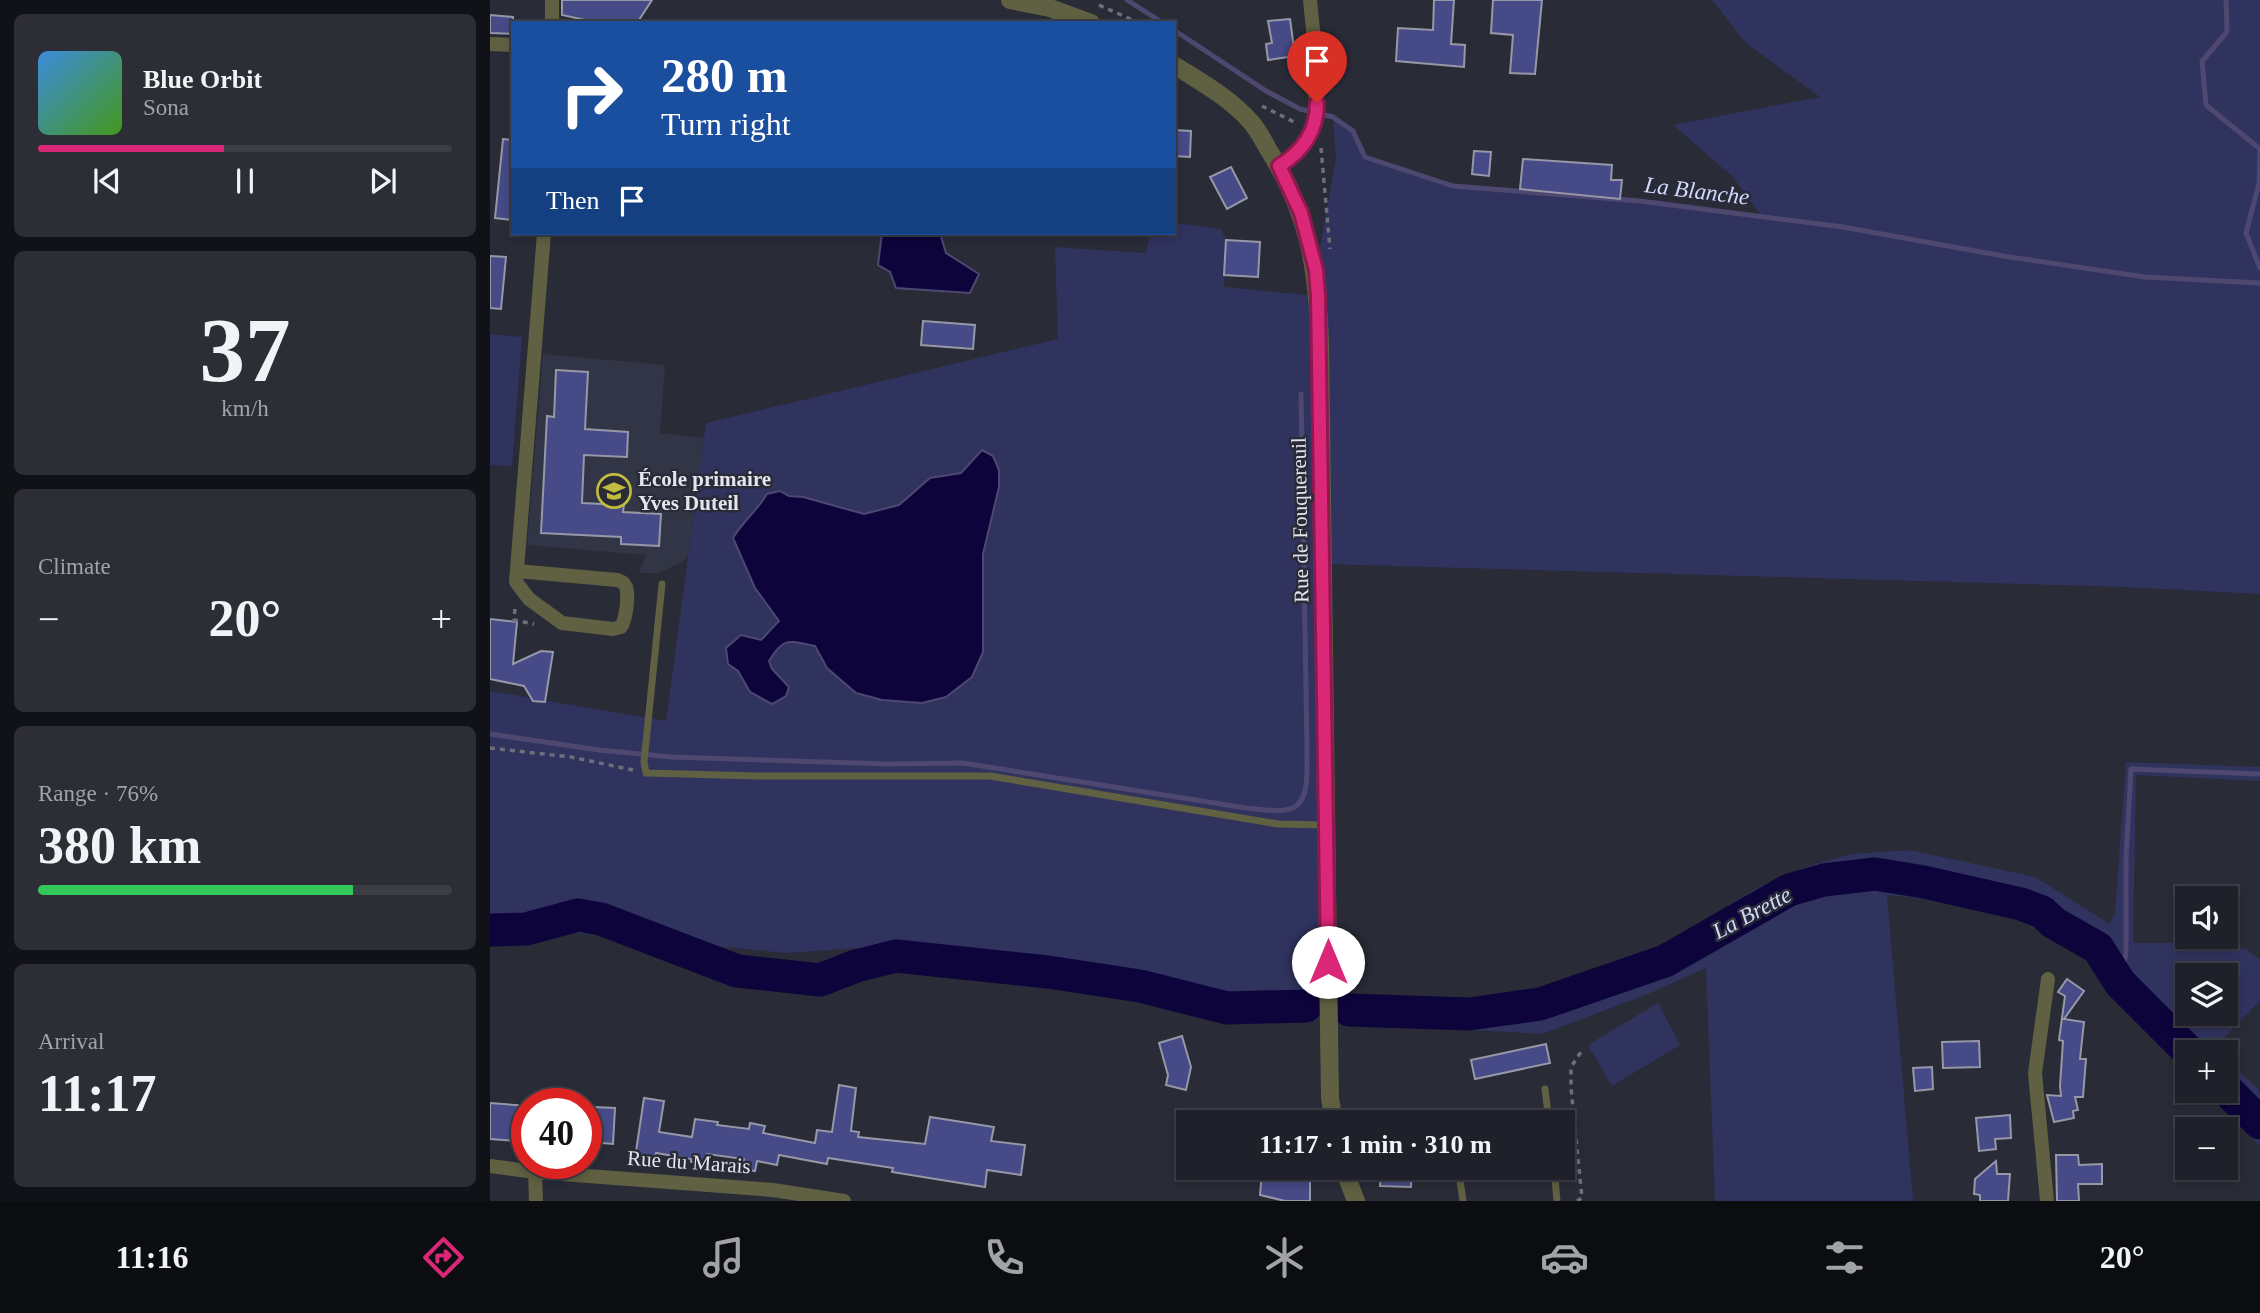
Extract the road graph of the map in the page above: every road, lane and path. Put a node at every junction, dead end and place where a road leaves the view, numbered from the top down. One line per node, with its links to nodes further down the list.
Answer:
1 (552, 0): 5 (street)
2 (1010, 0): 6 (street)
3 (1310, 0): 11 (street)
4 (1091, 3): 7 (path)
5 (552, 21)
6 (1086, 21)
7 (1134, 21)
8 (490, 44): 9 (street)
9 (511, 45)
10 (1176, 66): 11 (street, Rue de Fouquereuil)
11 (1279, 166): 17 (street, Rue de Fouquereuil)
12 (544, 235): 13 (street)
13 (517, 571): 13 (street)
14 (662, 584): 16 (lane)
15 (490, 748): 16 (path)
16 (646, 773): 17 (lane)
17 (1327, 825): 21 (street, Rue de Fouquereuil)
18 (2048, 979): 36 (street)
19 (1581, 1052): 35 (path)
20 (1545, 1089): 22 (lane)
21 (1332, 1110)
22 (1548, 1110)
23 (490, 1166): 24 (street, Rue du Marais)
24 (511, 1169)
25 (602, 1177): 31 (street, Rue du Marais)
26 (534, 1179): 30 (street)
27 (1348, 1180): 32 (street)
28 (1460, 1180): 33 (lane)
29 (1555, 1180): 34 (lane)
30 (536, 1201)
31 (844, 1201)
32 (1356, 1201)
33 (1463, 1201)
34 (1557, 1201)
35 (1577, 1201)
36 (2048, 1201)

